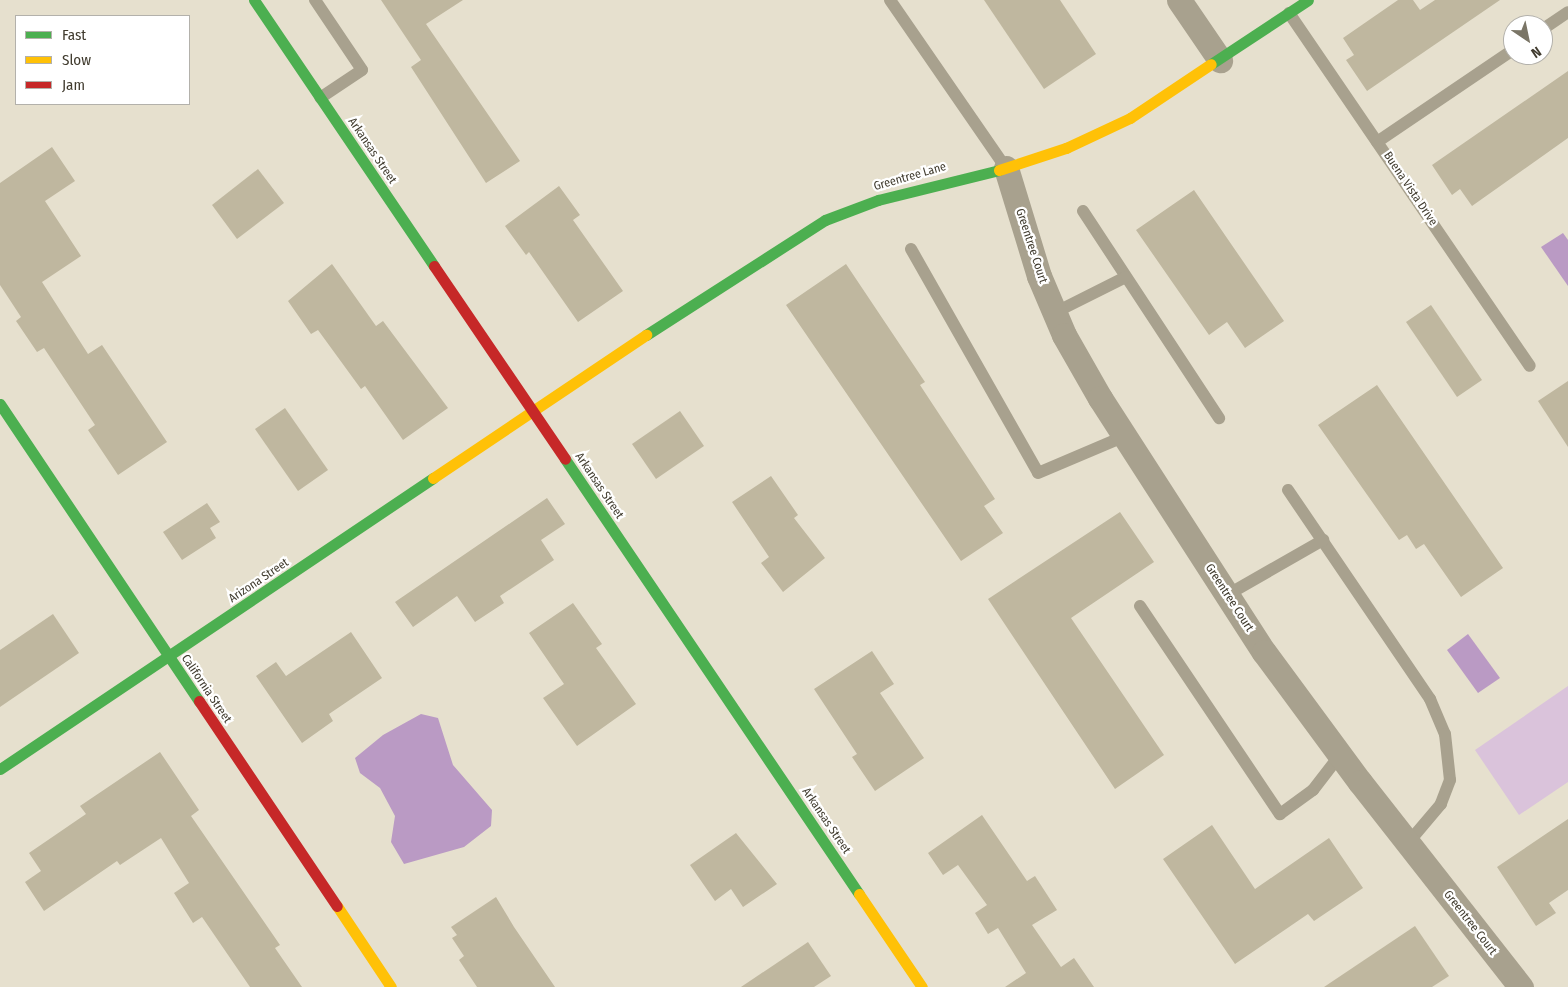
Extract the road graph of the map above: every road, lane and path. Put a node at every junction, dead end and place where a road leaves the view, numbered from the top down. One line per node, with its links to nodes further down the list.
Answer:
1 (254, 0): 11 (street, Arkansas Street)
2 (315, 0): 11 (lane)
3 (890, 0): 13 (lane)
4 (1179, 0): 10 (street)
5 (1308, 0): 7 (street, Greentree Lane)
6 (1568, 12): 8 (lane)
7 (1289, 13): 10 (street, Greentree Lane); 12 (lane, Buena Vista Drive)
8 (1553, 22)
9 (1503, 57): 12 (lane)
10 (1220, 60): 13 (street, Greentree Lane)
11 (320, 98): 20 (street, Arkansas Street)
12 (1377, 142): 18 (lane, Buena Vista Drive)
13 (1006, 168): 17 (street, Greentree Court); 20 (street, Greentree Lane)
14 (1083, 211): 16 (lane)
15 (911, 249): 22 (lane)
16 (1126, 277): 17 (lane); 21 (lane)
17 (1054, 313): 22 (street, Greentree Court)
18 (1530, 366)
19 (0, 404): 27 (street, California Street)
20 (532, 412): 27 (street, Arizona Street); 32 (street, Arkansas Street)
21 (1219, 418)
22 (1125, 436): 25 (street, Greentree Court)
23 (1288, 490): 24 (lane)
24 (1322, 540): 25 (lane); 30 (lane)
25 (1227, 594): 28 (street, Greentree Court)
26 (1140, 606): 28 (lane)
27 (169, 659): 29 (street, Arizona Street); 31 (street, California Street)
28 (1340, 755): 30 (street, Greentree Court)
29 (0, 769)
30 (1408, 843): 33 (street, Greentree Court)
31 (391, 987)
32 (922, 987)
33 (1521, 987)

